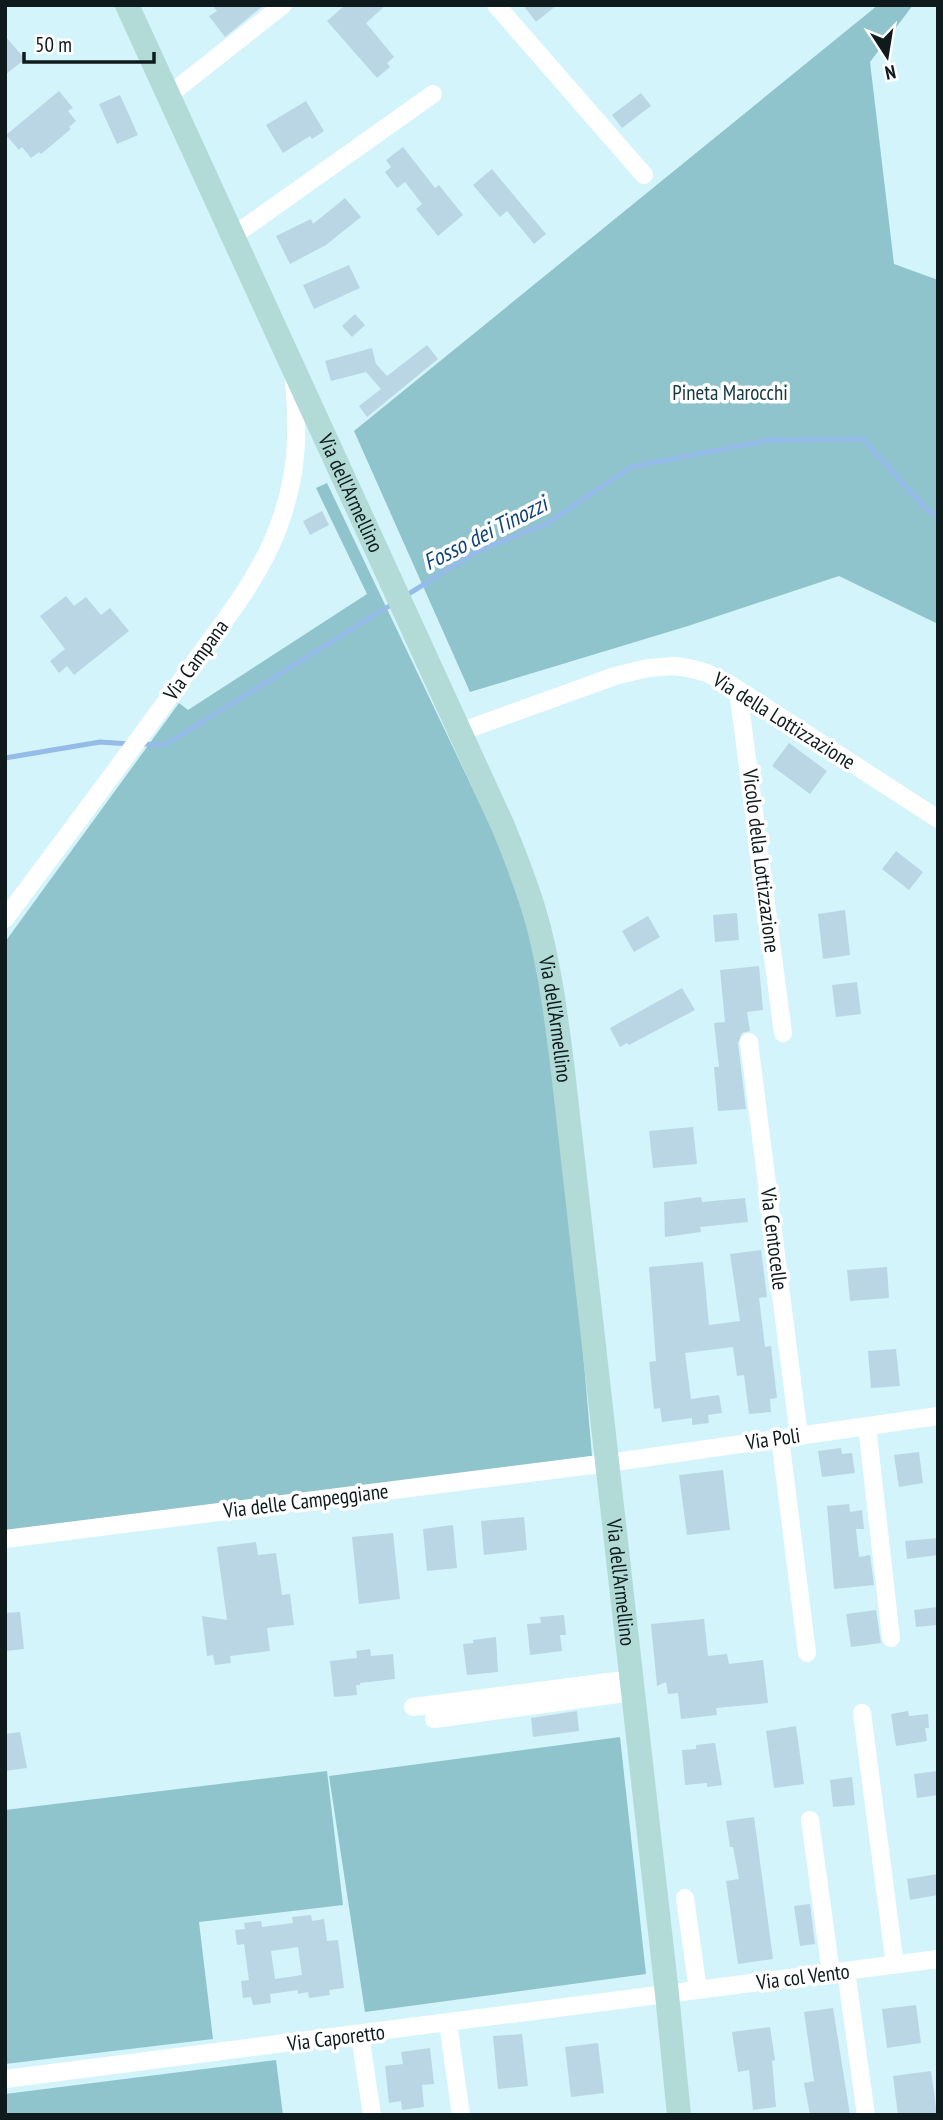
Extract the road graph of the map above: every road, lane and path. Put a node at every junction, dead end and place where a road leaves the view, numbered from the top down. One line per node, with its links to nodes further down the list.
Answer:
1 (127, 5): 5 (street, Via dell'Armellino)
2 (283, 5): 5 (street)
3 (496, 5): 6 (street)
4 (433, 94): 7 (street)
5 (169, 95): 7 (street, Via dell'Armellino)
6 (644, 175)
7 (233, 236): 8 (street, Via dell'Armellino)
8 (293, 365): 10 (street, Via dell'Armellino); 12 (street, Via Campana)
9 (738, 690): 10 (street, Via della Lottizzazione); 11 (street, Via della Lottizzazione); 13 (street, Vicolo della Lottizzazione)
10 (460, 732): 19 (street, Via dell'Armellino)
11 (938, 819)
12 (5, 919)
13 (783, 1033)
14 (749, 1042): 17 (street, Via Centocelle)
15 (938, 1416): 16 (street, Via Poli)
16 (867, 1426): 17 (street, Via Poli); 21 (street)
17 (799, 1436): 18 (street, Via Poli)
18 (780, 1438): 19 (street, Via Poli); 22 (street)
19 (608, 1463): 20 (street, Via delle Campeggiane); 23 (street, Via dell'Armellino)
20 (5, 1539)
21 (891, 1639)
22 (807, 1653)
23 (633, 1686): 24 (street); 26 (street); 33 (street, Via dell'Armellino)
24 (413, 1707)
25 (862, 1713): 30 (street)
26 (434, 1719)
27 (810, 1820): 31 (street)
28 (685, 1898): 32 (street)
29 (938, 1959): 30 (street, Via col Vento)
30 (895, 1965): 31 (street, Via col Vento)
31 (839, 1972): 32 (street, Via col Vento); 40 (street)
32 (698, 1990): 33 (street, Via col Vento)
33 (667, 1994): 34 (street, Via Caporetto); 39 (street, Via dell'Armellino)
34 (448, 2023): 35 (street, Via Caporetto); 38 (street)
35 (360, 2035): 36 (street, Via Caporetto); 37 (street)
36 (5, 2079)
37 (372, 2115)
38 (461, 2115)
39 (679, 2115)
40 (866, 2115)

